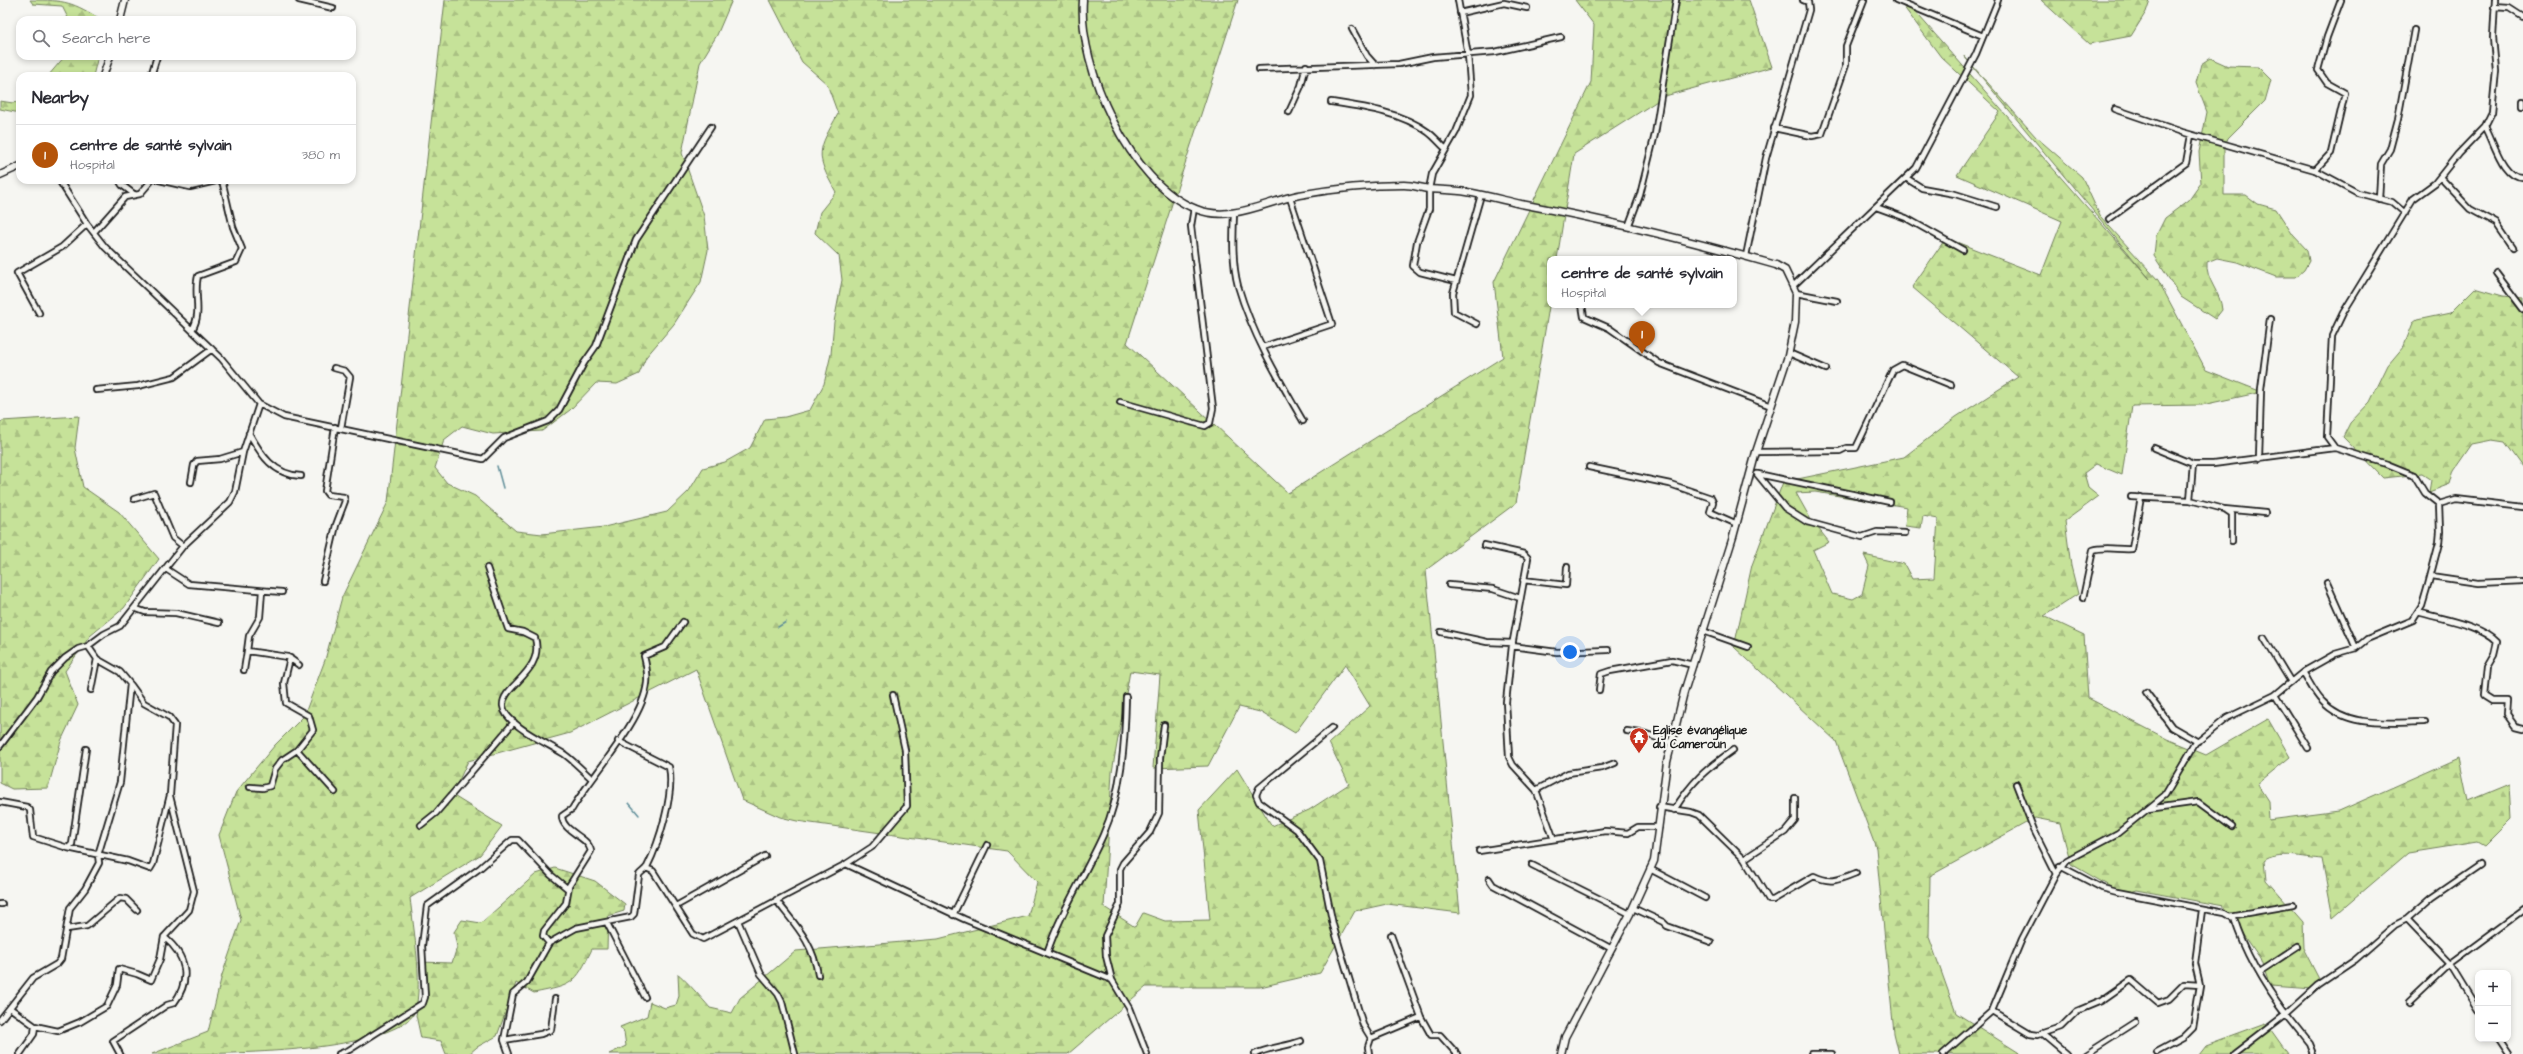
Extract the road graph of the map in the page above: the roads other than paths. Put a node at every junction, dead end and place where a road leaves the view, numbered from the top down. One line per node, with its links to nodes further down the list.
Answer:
1 (125, 0): 16 (street)
2 (299, 0): 13 (street)
3 (1083, 0): 59 (street)
4 (1458, 0): 15 (street)
5 (1676, 0): 64 (street)
6 (1803, 0): 37 (street)
7 (1864, 0): 37 (street)
8 (1896, 0): 20 (street)
9 (1998, 0): 20 (street)
10 (2341, 0): 41 (street)
11 (2493, 0): 12 (street)
12 (2494, 7): 17 (street); 35 (street)
13 (333, 8)
14 (1527, 8): 15 (street)
15 (1460, 13): 22 (street)
16 (121, 16)
17 (2523, 17)
18 (1352, 28): 25 (street)
19 (2414, 30): 56 (street)
20 (1983, 36): 45 (street)
21 (1561, 37): 22 (street)
22 (1468, 55): 25 (street); 39 (street)
23 (109, 60): 28 (street)
24 (157, 60): 29 (street)
25 (1375, 65): 26 (street)
26 (1306, 66): 27 (street); 34 (street)
27 (1259, 69)
28 (104, 72)
29 (152, 72)
30 (2523, 101): 32 (street)
31 (1331, 102): 39 (street)
32 (2523, 106)
33 (2115, 109): 38 (street)
34 (1289, 112)
35 (2485, 126): 43 (street); 44 (street)
36 (711, 127): 91 (street)
37 (1774, 128): 68 (street)
38 (2191, 135): 41 (street); 62 (street)
39 (1446, 149): 52 (street)
40 (16, 168): 42 (street)
41 (2315, 170): 56 (street)
42 (0, 175)
43 (2440, 176): 61 (street); 66 (street)
44 (2523, 177)
45 (1906, 178): 57 (street); 58 (street)
46 (62, 184): 63 (street)
47 (121, 184): 53 (street)
48 (149, 184): 53 (street)
49 (179, 184): 50 (street)
50 (203, 184)
51 (222, 184): 79 (street)
52 (1429, 189): 54 (street); 55 (street); 70 (street)
53 (134, 195): 65 (street)
54 (1481, 195): 64 (street); 70 (street)
55 (1290, 198): 60 (street); 80 (street)
56 (2379, 198): 61 (street)
57 (1876, 207): 67 (street); 71 (street)
58 (1997, 207)
59 (1194, 208): 60 (street); 87 (street)
60 (1234, 213): 80 (street)
61 (2406, 213): 94 (street)
62 (2109, 219)
63 (87, 224): 65 (street); 76 (street)
64 (1628, 227): 68 (street)
65 (94, 232): 79 (street)
66 (2513, 248)
67 (1963, 250)
68 (1746, 256): 71 (street)
69 (2496, 273): 75 (street)
70 (1456, 281): 78 (street)
71 (1793, 286): 72 (street)
72 (1796, 293): 73 (street); 82 (street)
73 (1837, 301)
74 (1582, 308): 89 (street)
75 (2523, 309)
76 (39, 313)
77 (2270, 319): 97 (street)
78 (1477, 324)
79 (192, 330): 81 (street)
80 (1263, 347): 90 (street)
81 (212, 349): 86 (street); 88 (street)
82 (1789, 353): 84 (street); 89 (street)
83 (334, 368): 91 (street)
84 (1826, 369)
85 (1952, 385): 96 (street)
86 (96, 390)
87 (1120, 402)
88 (259, 404): 91 (street); 92 (street)
89 (1771, 406): 96 (street)
90 (1303, 421)
91 (338, 428): 122 (street)
92 (249, 433): 95 (street); 101 (street)
93 (2154, 448): 98 (street)
94 (2335, 448): 97 (street); 108 (street)
95 (243, 452): 102 (street); 116 (street)
96 (1756, 452): 100 (street)
97 (2259, 459): 98 (street)
98 (2193, 464): 106 (street)
99 (1589, 467): 112 (street)
100 (1754, 473): 107 (street); 112 (street); 113 (street)
101 (301, 476)
102 (191, 482)
103 (2131, 497): 104 (street)
104 (2141, 497): 106 (street); 129 (street)
105 (134, 499): 116 (street)
106 (2190, 500): 110 (street)
107 (1890, 502)
108 (2439, 504): 109 (street); 120 (street)
109 (2523, 507)
110 (2224, 509): 111 (street); 114 (street)
111 (2265, 512)
112 (1737, 524): 135 (street)
113 (1905, 533)
114 (2232, 541)
115 (1484, 545): 121 (street)
116 (183, 546): 119 (street)
117 (1567, 567): 121 (street)
118 (487, 568): 157 (street)
119 (166, 569): 126 (street); 130 (street)
120 (2431, 576): 123 (street); 131 (street)
121 (1523, 580): 128 (street)
122 (322, 581)
123 (2523, 581)
124 (2327, 583): 140 (street)
125 (1449, 585): 128 (street)
126 (262, 591): 127 (street); 142 (street)
127 (282, 592)
128 (1520, 598): 137 (street)
129 (2083, 598)
130 (134, 608): 133 (street); 138 (street)
131 (2418, 612): 140 (street); 161 (street)
132 (683, 622): 163 (street)
133 (219, 623)
134 (1441, 632): 137 (street)
135 (1703, 632): 139 (street); 146 (street)
136 (2264, 638): 149 (street)
137 (1513, 644): 141 (street); 175 (street)
138 (88, 646): 144 (street); 166 (street)
139 (1748, 647)
140 (2356, 648): 148 (street)
141 (1608, 650)
142 (247, 651): 143 (street); 147 (street)
143 (290, 658): 145 (street); 169 (street)
144 (97, 659): 150 (street); 151 (street)
145 (298, 665)
146 (1693, 665): 152 (street); 165 (street)
147 (244, 670)
148 (2303, 672): 149 (street); 158 (street)
149 (2291, 682): 155 (street)
150 (130, 684): 177 (street); 190 (street)
151 (91, 690)
152 (1599, 690)
153 (2146, 692): 164 (street)
154 (893, 695): 193 (street)
155 (2275, 695): 164 (street); 167 (street)
156 (1126, 697): 223 (street)
157 (514, 722): 172 (street); 183 (street)
158 (2424, 722)
159 (1164, 725): 227 (street)
160 (1332, 728): 241 (street)
161 (2523, 728)
162 (1627, 731): 165 (street)
163 (618, 741): 172 (street); 197 (street)
164 (2198, 742): 181 (street)
165 (1672, 743): 180 (street)
166 (0, 746)
167 (2308, 748)
168 (86, 749): 188 (street)
169 (297, 750): 174 (street); 176 (street)
170 (1734, 750): 182 (street)
171 (1615, 763): 175 (street)
172 (592, 779): 202 (street)
173 (2016, 784): 200 (street)
174 (250, 787)
175 (1536, 790): 186 (street)
176 (335, 792)
177 (170, 794): 190 (street); 218 (street)
178 (1795, 798): 192 (street)
179 (0, 802): 188 (street)
180 (1659, 807): 182 (street); 184 (street)
181 (2146, 809): 185 (street); 196 (street)
182 (1674, 810): 192 (street)
183 (421, 825)
184 (1659, 827): 186 (street); 198 (street)
185 (2232, 827)
186 (1556, 839): 189 (street)
187 (987, 845): 211 (street)
188 (68, 848): 190 (street)
189 (1479, 851)
190 (98, 855): 216 (street)
191 (764, 856): 206 (street)
192 (1744, 859): 199 (street)
193 (846, 864): 204 (street); 211 (street)
194 (2480, 864): 213 (street)
195 (1532, 865): 210 (street)
196 (2060, 866): 200 (street); 208 (street)
197 (646, 868): 206 (street); 215 (street)
198 (1650, 869): 203 (street); 210 (street)
199 (1856, 873)
200 (2056, 874): 234 (street)
201 (1489, 879): 222 (street)
202 (568, 889): 220 (street); 248 (street)
203 (1704, 898)
204 (776, 900): 214 (street); 226 (street)
205 (2294, 905): 212 (street)
206 (676, 906): 214 (street)
207 (137, 910): 216 (street)
208 (2202, 910): 212 (street); 228 (street)
209 (2523, 910): 224 (street)
210 (1631, 911): 219 (street); 222 (street)
211 (953, 915): 223 (street)
212 (2230, 916): 225 (street)
213 (2407, 919): 224 (street); 235 (street)
214 (738, 922): 250 (street)
215 (607, 923): 220 (street); 229 (street)
216 (67, 929): 233 (street)
217 (1391, 936): 236 (street)
218 (164, 937): 239 (street); 247 (street)
219 (1711, 942)
220 (549, 943): 242 (street)
221 (2297, 947): 225 (street)
222 (1612, 949): 255 (street)
223 (1047, 953): 227 (street)
224 (2450, 964): 231 (street); 232 (street)
225 (2259, 972): 235 (street)
226 (818, 975)
227 (1112, 980): 251 (street)
228 (2200, 985): 240 (street); 245 (street)
229 (645, 997)
230 (555, 999): 242 (street)
231 (2410, 1002)
232 (2476, 1006)
233 (10, 1008): 237 (street); 239 (street)
234 (1992, 1011): 240 (street); 258 (street)
235 (2286, 1014): 261 (street); 262 (street)
236 (1421, 1017): 241 (street); 254 (street)
237 (0, 1020)
238 (2135, 1022): 260 (street)
239 (35, 1026): 246 (street)
240 (2041, 1033): 259 (street)
241 (1371, 1038): 253 (street)
242 (504, 1040): 249 (street)
243 (1301, 1041): 252 (street)
244 (2501, 1042): 263 (street)
245 (2157, 1052)
246 (20, 1054)
247 (120, 1054)
248 (339, 1054)
249 (509, 1054)
250 (795, 1054)
251 (1147, 1054)
252 (1255, 1054)
253 (1369, 1054)
254 (1457, 1054)
255 (1561, 1054)
256 (1812, 1054): 257 (street)
257 (1832, 1054)
258 (1943, 1054)
259 (2066, 1054)
260 (2085, 1054)
261 (2234, 1054)
262 (2314, 1054)
263 (2509, 1054)

